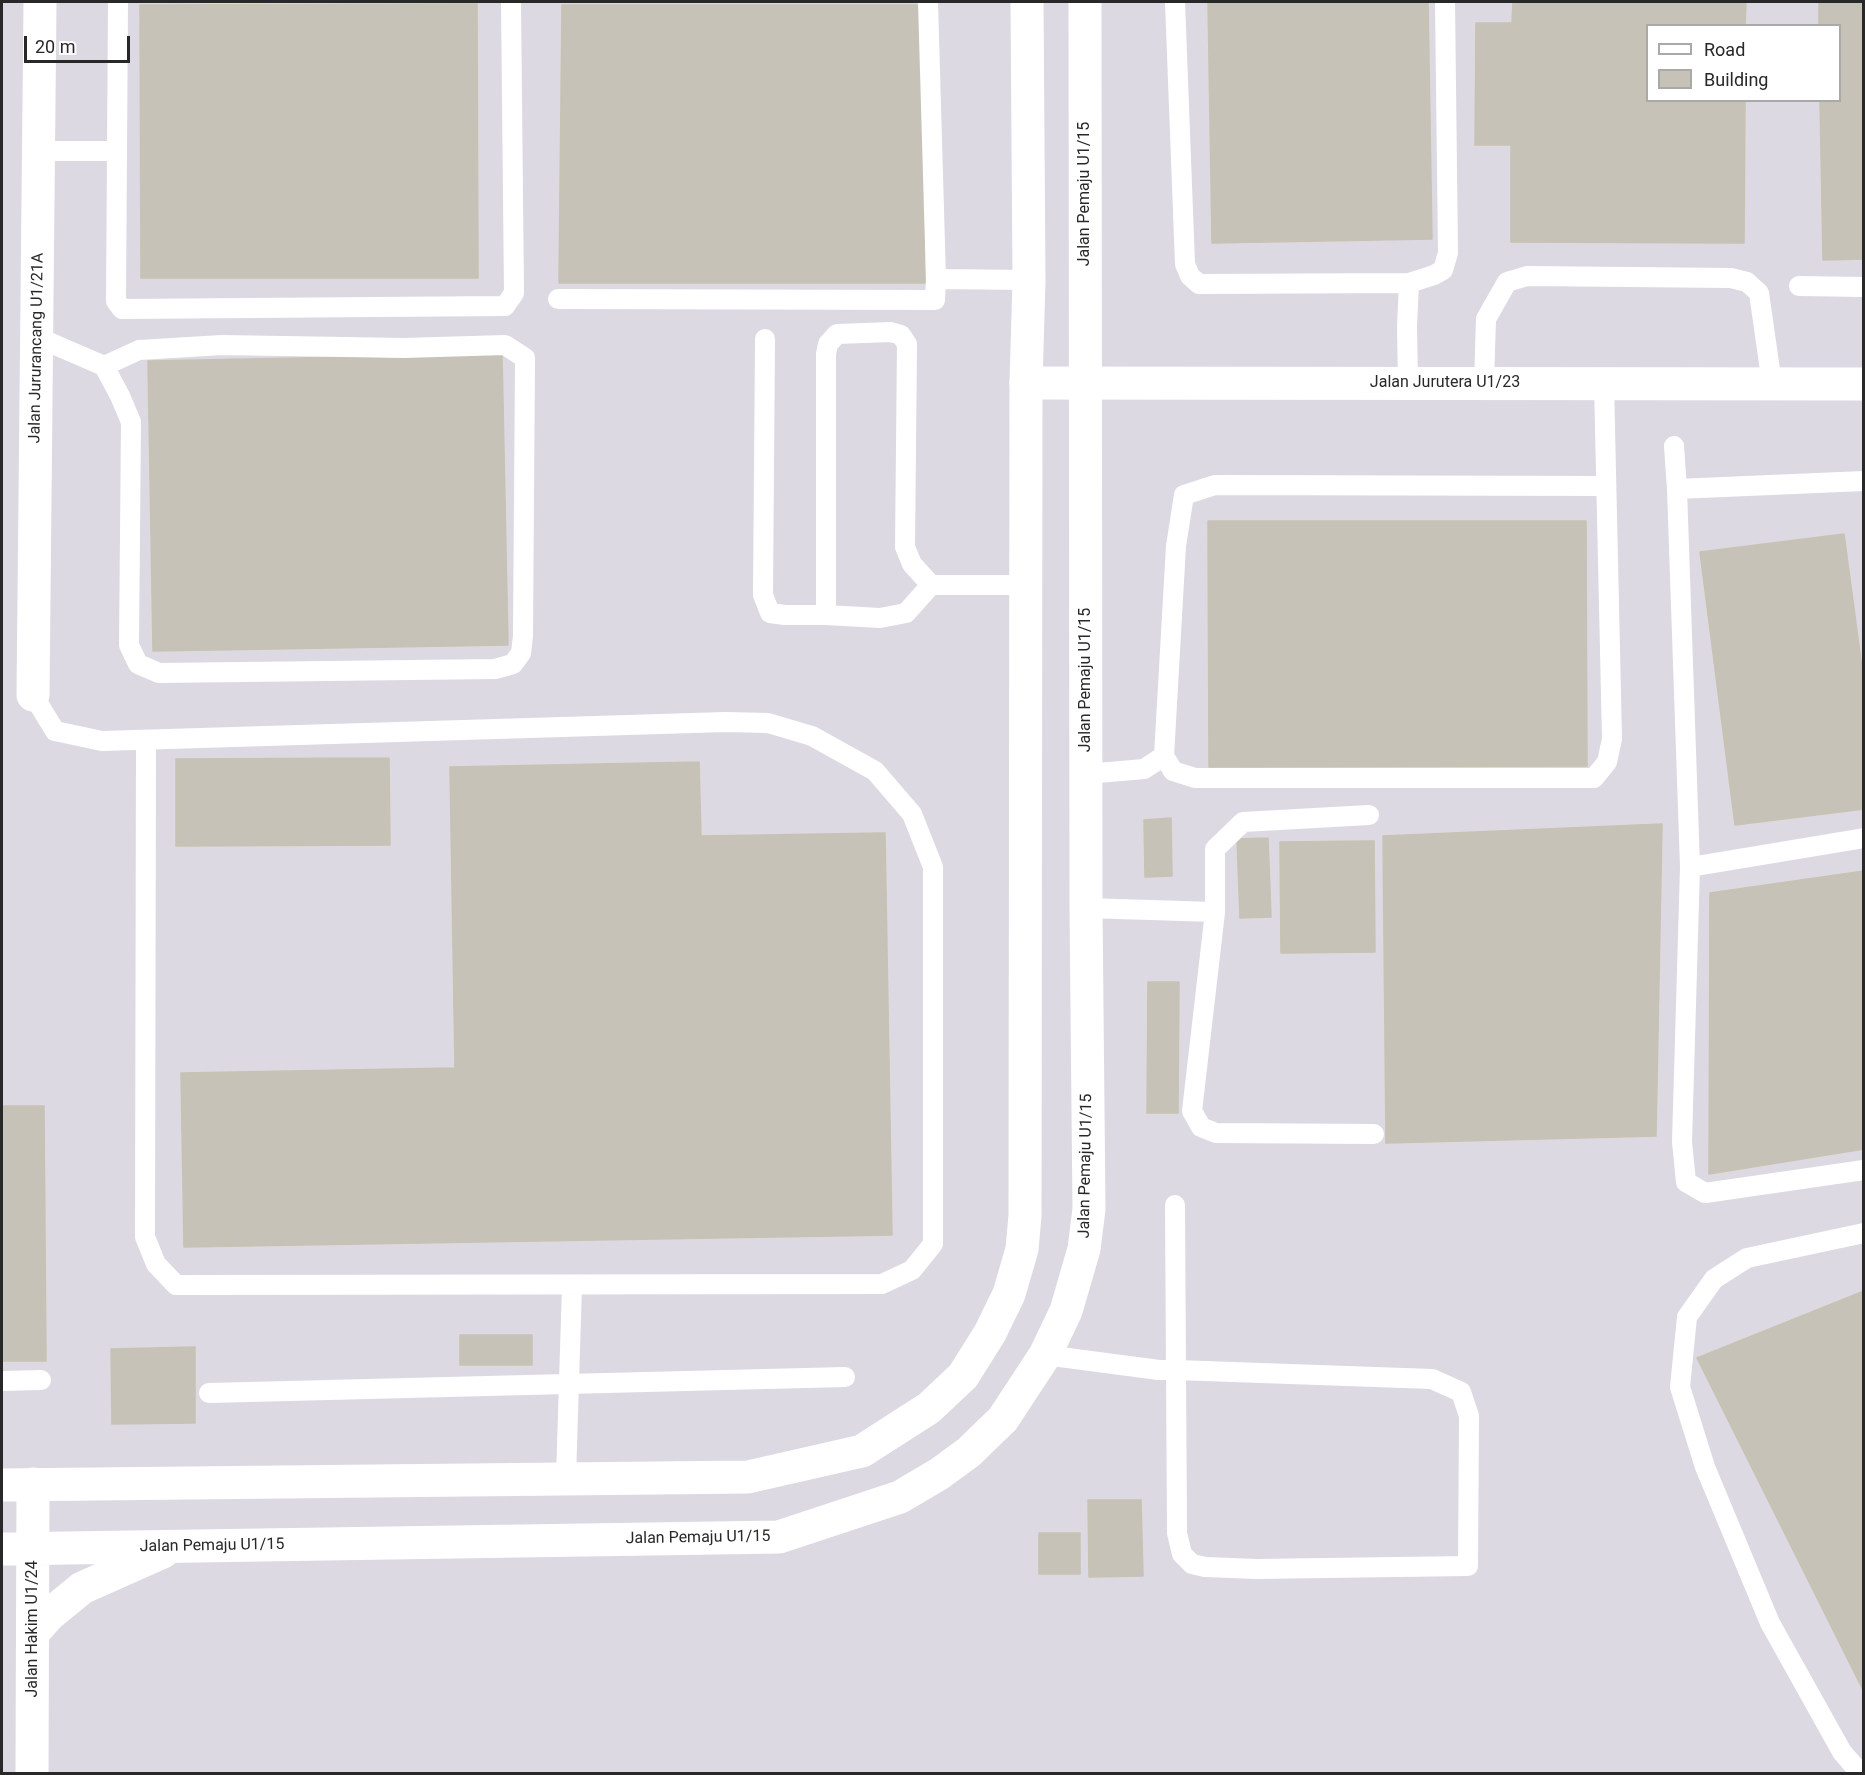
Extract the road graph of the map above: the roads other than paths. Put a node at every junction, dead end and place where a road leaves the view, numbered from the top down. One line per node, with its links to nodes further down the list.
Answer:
1 (40, 2): 9 (street, Jalan Jururancang U1/21A)
2 (118, 2): 10 (lane)
3 (511, 2): 10 (lane)
4 (928, 2): 11 (lane)
5 (1026, 2): 12 (street)
6 (1085, 2): 23 (street, Jalan Pemaju U1/15)
7 (1175, 2): 13 (lane)
8 (1445, 2): 13 (lane)
9 (39, 151): 10 (lane); 17 (street, Jalan Jururancang U1/21A)
10 (117, 151)
11 (936, 279): 12 (lane); 16 (lane)
12 (1029, 280): 22 (street)
13 (1409, 284): 24 (lane)
14 (1799, 286): 15 (lane)
15 (1863, 287)
16 (558, 299)
17 (37, 337): 19 (lane); 34 (street, Jalan Jururancang U1/21A)
18 (765, 339): 33 (lane)
19 (104, 366): 19 (lane)
20 (1484, 382): 21 (street, Jalan Jurutera U1/23); 24 (street, Jalan Jurutera U1/23); 25 (lane)
21 (1604, 382): 25 (street, Jalan Jurutera U1/23); 29 (lane)
22 (1026, 383): 23 (street, Jalan Jurutera U1/23); 32 (street)
23 (1086, 383): 24 (street, Jalan Jurutera U1/23); 37 (street, Jalan Pemaju U1/15)
24 (1408, 383)
25 (1772, 384): 26 (street, Jalan Jurutera U1/23)
26 (1863, 384)
27 (1674, 446): 30 (lane)
28 (1863, 481): 30 (lane)
29 (1606, 486): 36 (lane); 36 (lane)
30 (1677, 489): 40 (lane)
31 (931, 585): 32 (lane); 33 (lane); 33 (lane)
32 (1026, 585): 55 (street)
33 (826, 615)
34 (33, 695): 35 (lane)
35 (146, 741): 47 (lane); 47 (lane)
36 (1164, 756): 37 (lane)
37 (1086, 774): 41 (street, Jalan Pemaju U1/15)
38 (1369, 815): 42 (lane)
39 (1863, 838): 40 (lane)
40 (1690, 867): 44 (lane)
41 (1086, 908): 42 (lane); 48 (street, Jalan Pemaju U1/15)
42 (1215, 912): 43 (lane)
43 (1374, 1134)
44 (1863, 1170)
45 (1174, 1205): 49 (lane)
46 (1863, 1233): 61 (lane)
47 (572, 1286): 53 (lane)
48 (1045, 1355): 49 (lane); 57 (street, Jalan Pemaju U1/15)
49 (1176, 1370): 49 (lane)
50 (845, 1377): 53 (lane)
51 (41, 1380): 52 (lane)
52 (2, 1381)
53 (568, 1384): 54 (lane); 55 (lane)
54 (209, 1393)
55 (566, 1478): 56 (street)
56 (17, 1484): 58 (street, Jalan Hakim U1/24)
57 (176, 1547): 58 (street, Jalan Pemaju U1/15); 59 (street)
58 (17, 1549): 59 (street, Jalan Hakim U1/24)
59 (33, 1633): 60 (street, Jalan Hakim U1/24)
60 (32, 1773)
61 (1861, 1773)

